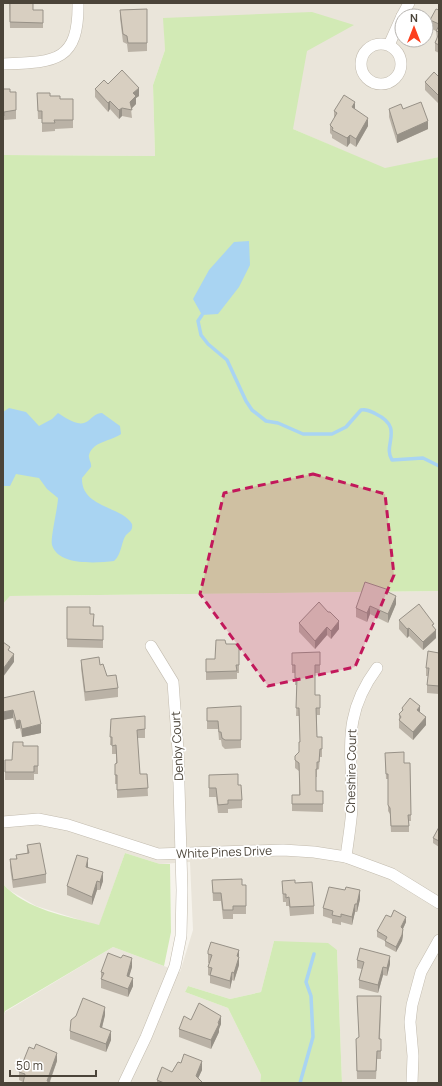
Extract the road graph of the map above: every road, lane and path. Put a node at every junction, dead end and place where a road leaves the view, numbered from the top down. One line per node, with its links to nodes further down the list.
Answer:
1 (78, 3): 4 (street)
2 (394, 34): 3 (street)
3 (389, 45)
4 (3, 64)
5 (151, 646): 8 (street, Denby Court)
6 (377, 668): 9 (street, Cheshire Court)
7 (3, 822): 8 (street, White Pines Drive)
8 (181, 853): 9 (street, White Pines Drive); 12 (street, Denby Court)
9 (346, 857): 10 (street, White Pines Drive)
10 (439, 903)
11 (439, 940): 13 (street)
12 (124, 1083)
13 (412, 1083)

